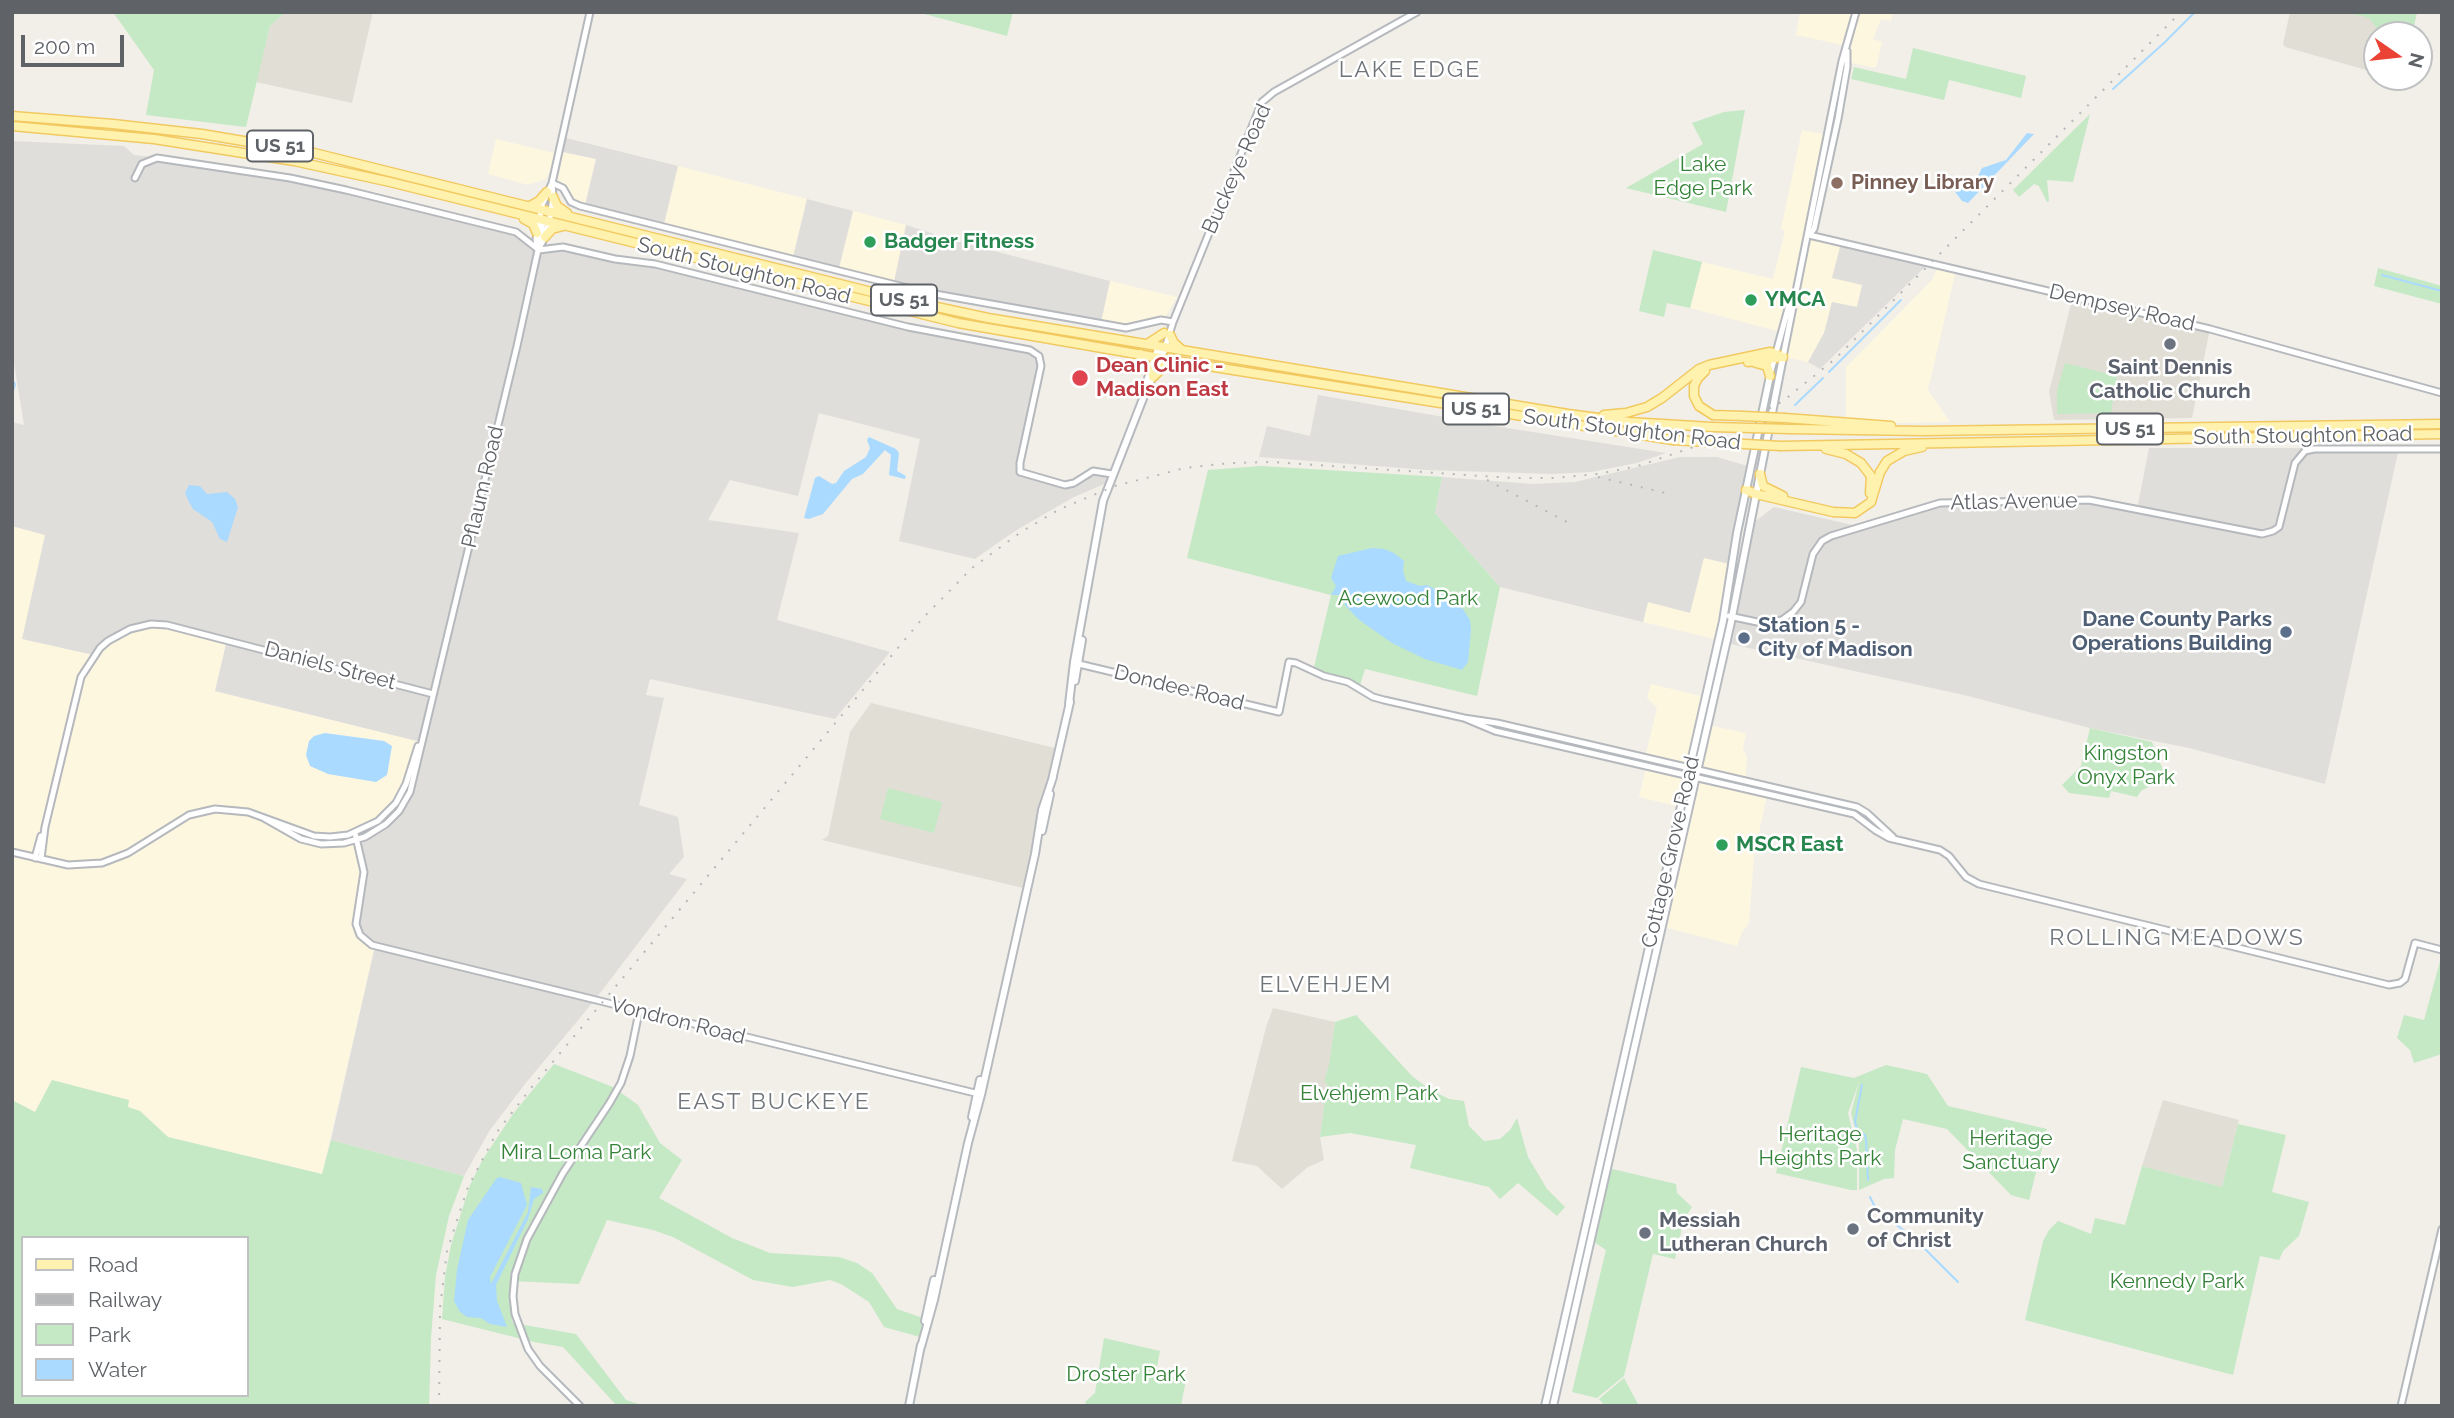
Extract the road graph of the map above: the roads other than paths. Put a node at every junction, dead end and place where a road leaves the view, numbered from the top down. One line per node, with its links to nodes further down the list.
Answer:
1 (590, 12): 7 (street, Pflaum Road)
2 (1417, 12): 19 (street, Buckeye Road)
3 (1854, 12): 17 (street, Cottage Grove Road)
4 (12, 116): 10 (main road, South Stoughton Road / US 51)
5 (12, 126): 9 (main road, South Stoughton Road / US 51)
6 (135, 178): 18 (street)
7 (552, 183): 8 (street, Pflaum Road); 12 (street); 19 (street)
8 (550, 195): 10 (main road); 12 (street, Pflaum Road); 13 (main road)
9 (485, 206): 11 (main road, South Stoughton Road / US 51); 12 (main road)
10 (530, 206): 12 (main road, South Stoughton Road / US 51)
11 (520, 215): 12 (main road, South Stoughton Road / US 51); 16 (main road)
12 (545, 216): 13 (main road, South Stoughton Road / US 51); 14 (main road, South Stoughton Road / US 51); 15 (main road); 16 (street, Pflaum Road); 18 (street)
13 (572, 217): 15 (main road, South Stoughton Road / US 51)
14 (563, 226): 16 (main road); 21 (main road, South Stoughton Road / US 51)
15 (614, 228): 22 (main road, South Stoughton Road / US 51)
16 (541, 235): 18 (street, Pflaum Road)
17 (1809, 235): 26 (street, Cottage Grove Road); 32 (street, Dempsey Road)
18 (538, 250): 42 (street, South Stoughton Road); 50 (street, Pflaum Road)
19 (1173, 322): 20 (street, Buckeye Road)
20 (1167, 334): 22 (main road); 23 (main road); 24 (street, Buckeye Road)
21 (1059, 341): 24 (main road); 25 (main road, South Stoughton Road / US 51)
22 (1147, 344): 24 (main road, South Stoughton Road / US 51)
23 (1182, 350): 24 (main road, South Stoughton Road / US 51); 28 (main road, South Stoughton Road / US 51)
24 (1160, 352): 25 (main road, South Stoughton Road / US 51); 27 (main road, South Stoughton Road / US 51); 28 (main road); 30 (main road)
25 (1140, 354): 30 (main road)
26 (1777, 356): 29 (main road); 31 (street, Cottage Grove Road); 33 (main road); 43 (main road, Cottage Grove Road)
27 (1176, 360): 30 (main road); 40 (main road, South Stoughton Road / US 51, bridge)
28 (1250, 362): 33 (main road, South Stoughton Road / US 51)
29 (1739, 363): 31 (main road); 36 (main road, bridge)
30 (1151, 374): 42 (main road)
31 (1770, 376): 44 (main road, Cottage Grove Road)
32 (2442, 392)
33 (1568, 414): 36 (main road, South Stoughton Road / US 51, bridge)
34 (2442, 422): 35 (main road, South Stoughton Road / US 51)
35 (2293, 426): 36 (main road, South Stoughton Road / US 51); 38 (main road)
36 (1967, 431)
37 (2442, 434): 38 (main road, South Stoughton Road / US 51)
38 (2294, 436): 39 (main road, South Stoughton Road / US 51)
39 (2043, 442): 40 (main road, South Stoughton Road / US 51); 45 (main road)
40 (1802, 446): 46 (main road)
41 (2442, 449): 47 (street, Atlas Avenue)
42 (1112, 474): 48 (main road)
43 (1760, 474): 45 (main road, Cottage Grove Road); 46 (main road)
44 (1746, 490): 45 (main road); 47 (main road, Cottage Grove Road)
45 (1756, 492): 46 (main road); 47 (main road, Cottage Grove Road)
46 (1783, 496)
47 (1728, 616): 52 (main road, Cottage Grove Road); 53 (main road, Cottage Grove Road)
48 (1084, 617): 49 (main road); 51 (main road)
49 (1079, 664): 51 (main road); 52 (street, Dondee Road)
50 (433, 694): 54 (street, Pflaum Road); 56 (street, Daniels Street)
51 (1069, 704): 59 (main road)
52 (1688, 773): 53 (street); 63 (main road, Cottage Grove Road)
53 (1697, 774): 57 (street); 64 (main road, Cottage Grove Road)
54 (356, 837): 56 (street); 58 (street, Vondron Road)
55 (12, 852): 56 (street)
56 (38, 858)
57 (2442, 950)
58 (639, 1012): 59 (street, Vondron Road); 61 (street)
59 (979, 1094): 62 (main road)
60 (2442, 1229): 65 (street)
61 (580, 1406)
62 (909, 1406)
63 (1545, 1406)
64 (1553, 1406)
65 (2401, 1406)

